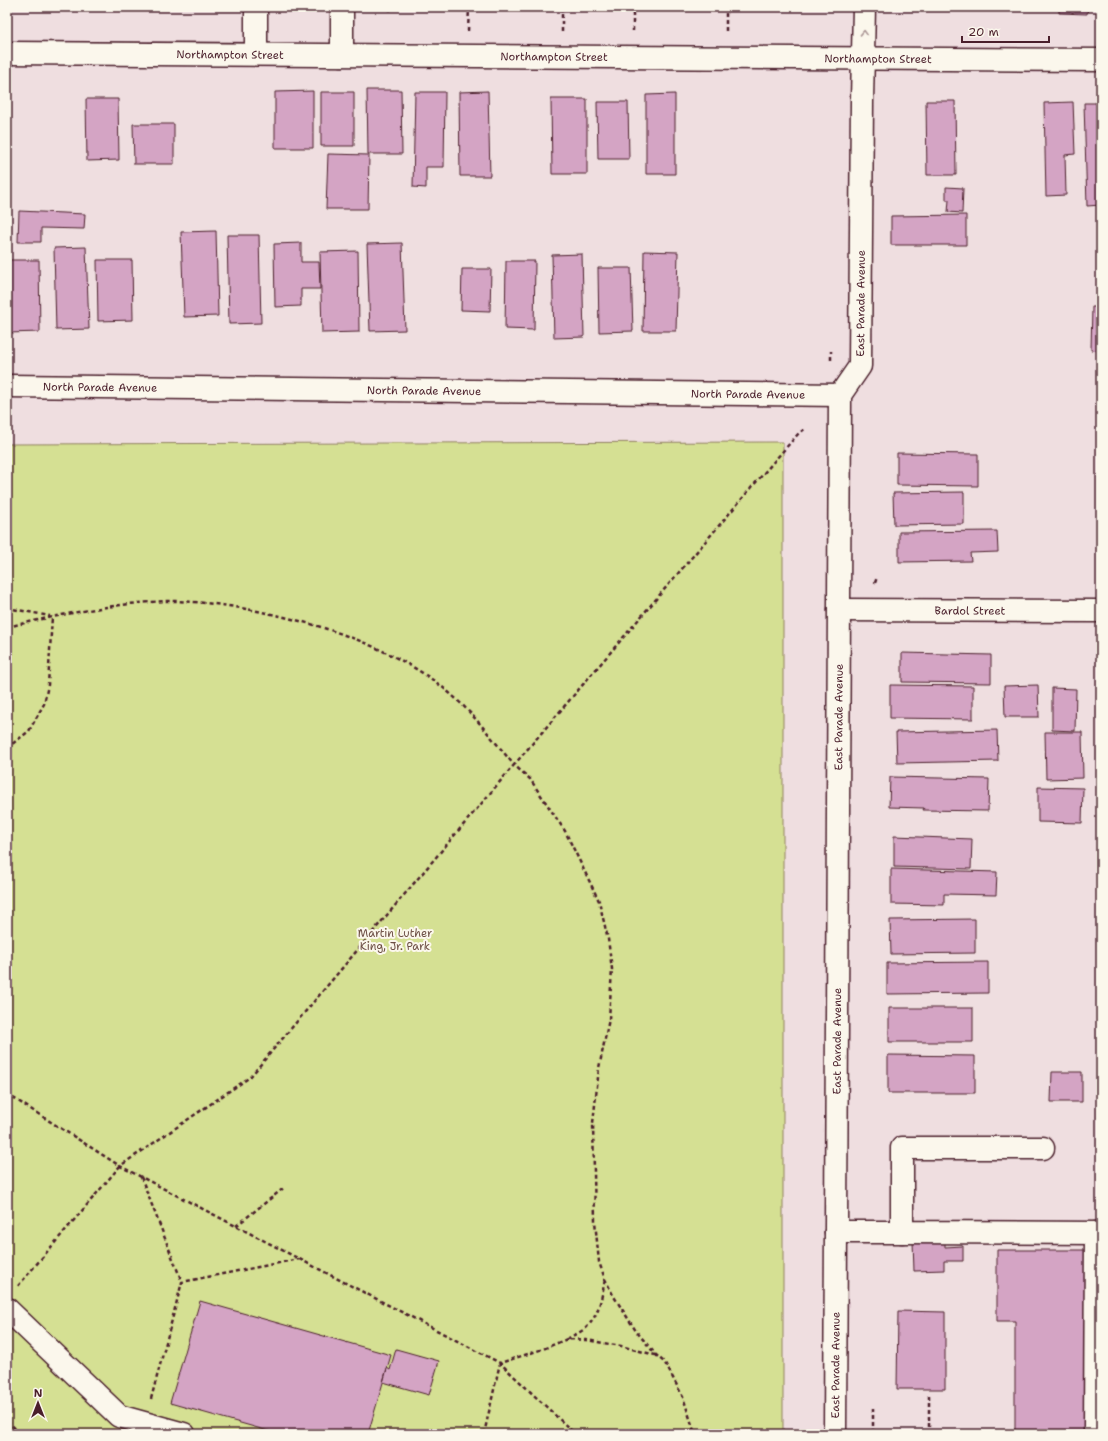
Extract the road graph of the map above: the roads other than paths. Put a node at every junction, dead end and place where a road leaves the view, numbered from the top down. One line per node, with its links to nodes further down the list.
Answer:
1 (256, 7): 5 (street)
2 (342, 7): 6 (street)
3 (864, 7): 7 (street, East Parade Avenue, one-way to 3)
4 (7, 53): 5 (street, Northampton Street)
5 (256, 54): 6 (street, Northampton Street)
6 (342, 55): 7 (street, Northampton Street)
7 (863, 59): 8 (street, Northampton Street); 10 (street, East Parade Avenue)
8 (1101, 60)
9 (7, 386): 10 (street, North Parade Avenue)
10 (840, 395): 11 (street, East Parade Avenue)
11 (839, 610): 12 (street, Bardol Street); 14 (street, East Parade Avenue)
12 (1101, 611)
13 (1042, 1148): 15 (street)
14 (836, 1232): 15 (street); 19 (street, East Parade Avenue)
15 (902, 1232): 16 (street)
16 (1098, 1233): 20 (street)
17 (7, 1309): 18 (street)
18 (184, 1434)
19 (835, 1434)
20 (1096, 1434)

